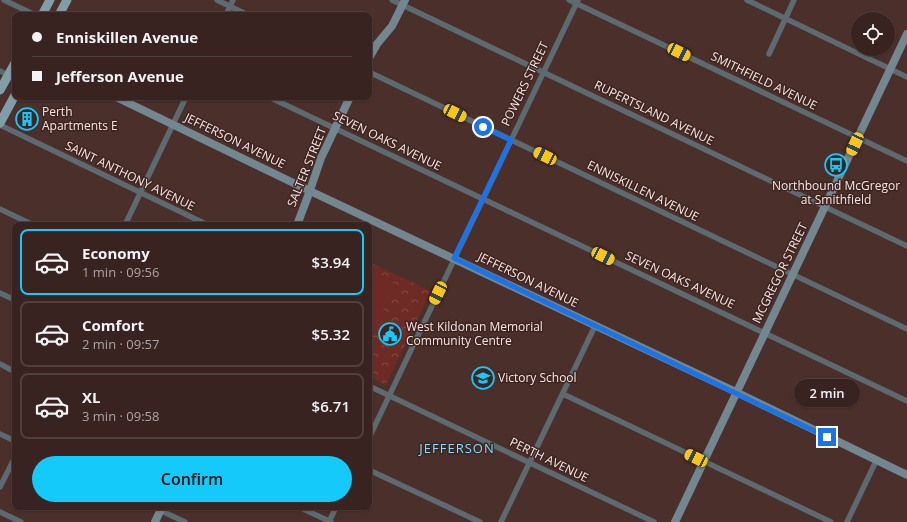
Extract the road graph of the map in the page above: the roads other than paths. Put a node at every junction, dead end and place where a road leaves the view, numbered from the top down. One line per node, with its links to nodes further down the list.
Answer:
1 (4, 0): 13 (street)
2 (50, 0): 14 (main road)
3 (67, 0): 15 (main road)
4 (217, 0): 12 (street)
5 (233, 0): 12 (street)
6 (392, 0): 11 (street, RUPERTSLAND AVENUE)
7 (569, 0): 10 (street, SMITHFIELD AVENUE)
8 (746, 0): 18 (street)
9 (794, 0): 18 (street)
10 (577, 2): 23 (street, POWERS STREET); 36 (street, SMITHFIELD AVENUE)
11 (404, 3): 20 (street); 23 (street, RUPERTSLAND AVENUE)
12 (230, 6): 16 (street); 17 (street)
13 (29, 12)
14 (44, 12)
15 (61, 12)
16 (227, 12)
17 (242, 12)
18 (786, 19): 21 (street); 22 (street)
19 (907, 34): 22 (street, MCGREGOR STREET)
20 (372, 53)
21 (768, 54)
22 (891, 69): 26 (street); 36 (street, MCGREGOR STREET)
23 (543, 72): 37 (street, POWERS STREET); 42 (street, RUPERTSLAND AVENUE)
24 (372, 73): 37 (street, ENNISKILLEN AVENUE)
25 (8, 75): 27 (main road)
26 (907, 77)
27 (0, 90)
28 (13, 100): 33 (main road)
29 (122, 100): 34 (street, JEFFERSON AVENUE)
30 (185, 100): 34 (street)
31 (275, 100): 35 (street, SEVEN OAKS AVENUE)
32 (349, 100): 35 (street, SALTER STREET)
33 (0, 124): 40 (street, SAINT ANTHONY AVENUE)
34 (173, 124): 39 (street, JEFFERSON AVENUE); 40 (street)
35 (335, 128): 39 (street, SALTER STREET); 41 (street, SEVEN OAKS AVENUE)
36 (858, 138): 38 (street, SMITHFIELD AVENUE); 42 (street, MCGREGOR STREET)
37 (511, 140): 41 (street, POWERS STREET); 50 (street, ENNISKILLEN AVENUE)
38 (907, 162)
39 (310, 191): 47 (street, SALTER STREET); 49 (street, JEFFERSON AVENUE)
40 (140, 192): 45 (street); 46 (street, SAINT ANTHONY AVENUE)
41 (483, 199): 49 (street, POWERS STREET); 55 (street, SEVEN OAKS AVENUE)
42 (825, 207): 48 (street, RUPERTSLAND AVENUE); 50 (street, MCGREGOR STREET)
43 (0, 209): 44 (street)
44 (27, 222)
45 (126, 222)
46 (202, 222)
47 (298, 222)
48 (907, 246)
49 (454, 258): 53 (street, JEFFERSON AVENUE); 61 (street, POWERS STREET)
50 (792, 275): 54 (street, ENNISKILLEN AVENUE); 55 (street, MCGREGOR STREET)
51 (0, 293): 52 (street)
52 (12, 299)
53 (595, 326): 59 (street, JEFFERSON AVENUE); 60 (street)
54 (907, 329)
55 (765, 333): 59 (street, MCGREGOR STREET); 62 (street, SEVEN OAKS AVENUE)
56 (0, 364): 57 (street)
57 (12, 370)
58 (372, 387): 61 (street, PERTH AVENUE)
59 (736, 392): 66 (street, JEFFERSON AVENUE); 67 (street, MCGREGOR STREET)
60 (563, 394): 67 (street); 69 (street)
61 (389, 395): 63 (street, POWERS STREET); 69 (street, PERTH AVENUE)
62 (907, 401)
63 (372, 432)
64 (0, 434): 65 (street)
65 (12, 440)
66 (876, 461): 71 (street, JEFFERSON AVENUE); 87 (street)
67 (703, 462): 85 (street, MCGREGOR STREET); 86 (street)
68 (12, 463): 72 (street)
69 (530, 463): 83 (street); 84 (street, PERTH AVENUE)
70 (372, 471): 82 (street)
71 (907, 475)
72 (0, 487)
73 (158, 510): 79 (street)
74 (163, 510): 80 (street)
75 (305, 510): 81 (street)
76 (335, 510): 81 (street)
77 (0, 512): 78 (street)
78 (21, 522)
79 (155, 522)
80 (185, 522)
81 (330, 522)
82 (480, 522)
83 (501, 522)
84 (654, 522)
85 (675, 522)
86 (831, 522)
87 (847, 522)

